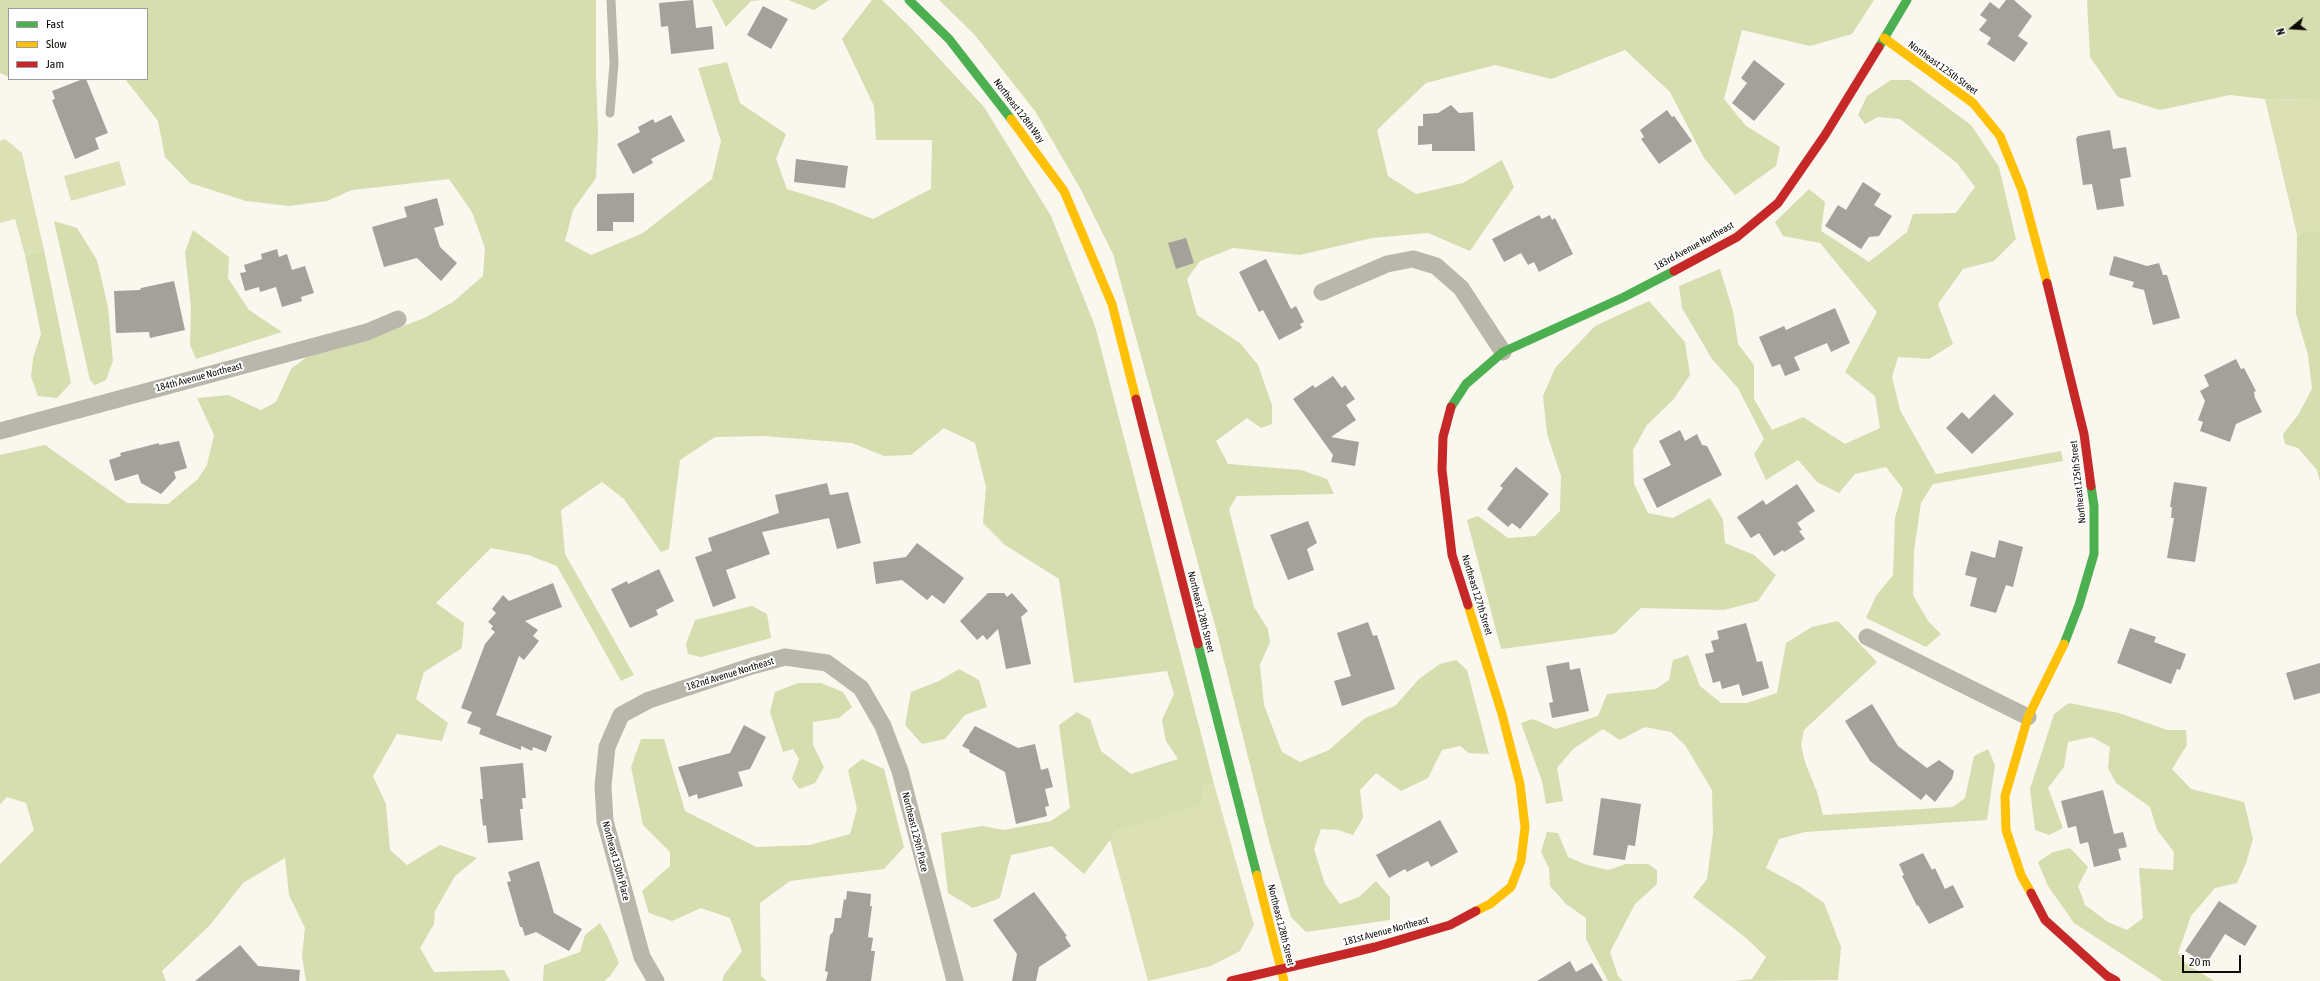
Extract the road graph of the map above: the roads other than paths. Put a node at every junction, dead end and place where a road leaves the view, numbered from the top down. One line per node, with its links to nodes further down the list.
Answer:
1 (611, 0): 5 (lane)
2 (909, 0): 6 (street, Northeast 128th Way)
3 (1907, 0): 4 (street)
4 (1884, 38): 9 (street, 183rd Avenue Northeast); 14 (street, Northeast 125th Street)
5 (610, 113)
6 (1090, 250): 16 (street, Northeast 128th Street)
7 (1322, 292): 9 (street)
8 (398, 319): 10 (street, 184th Avenue Northeast)
9 (1503, 352): 15 (street, Northeast 127th Street)
10 (0, 431)
11 (1867, 637): 14 (street)
12 (861, 688): 13 (street, 182nd Avenue Northeast); 18 (street, Northeast 129th Place)
13 (621, 715): 17 (street, Northeast 130th Place)
14 (2028, 717): 21 (street, Northeast 125th Street)
15 (1521, 861): 16 (street, 181st Avenue Northeast)
16 (1281, 970): 19 (street, 181st Avenue Northeast); 20 (street, Northeast 128th Street)
17 (656, 981)
18 (955, 981)
19 (1231, 981)
20 (1284, 981)
21 (2116, 981)

